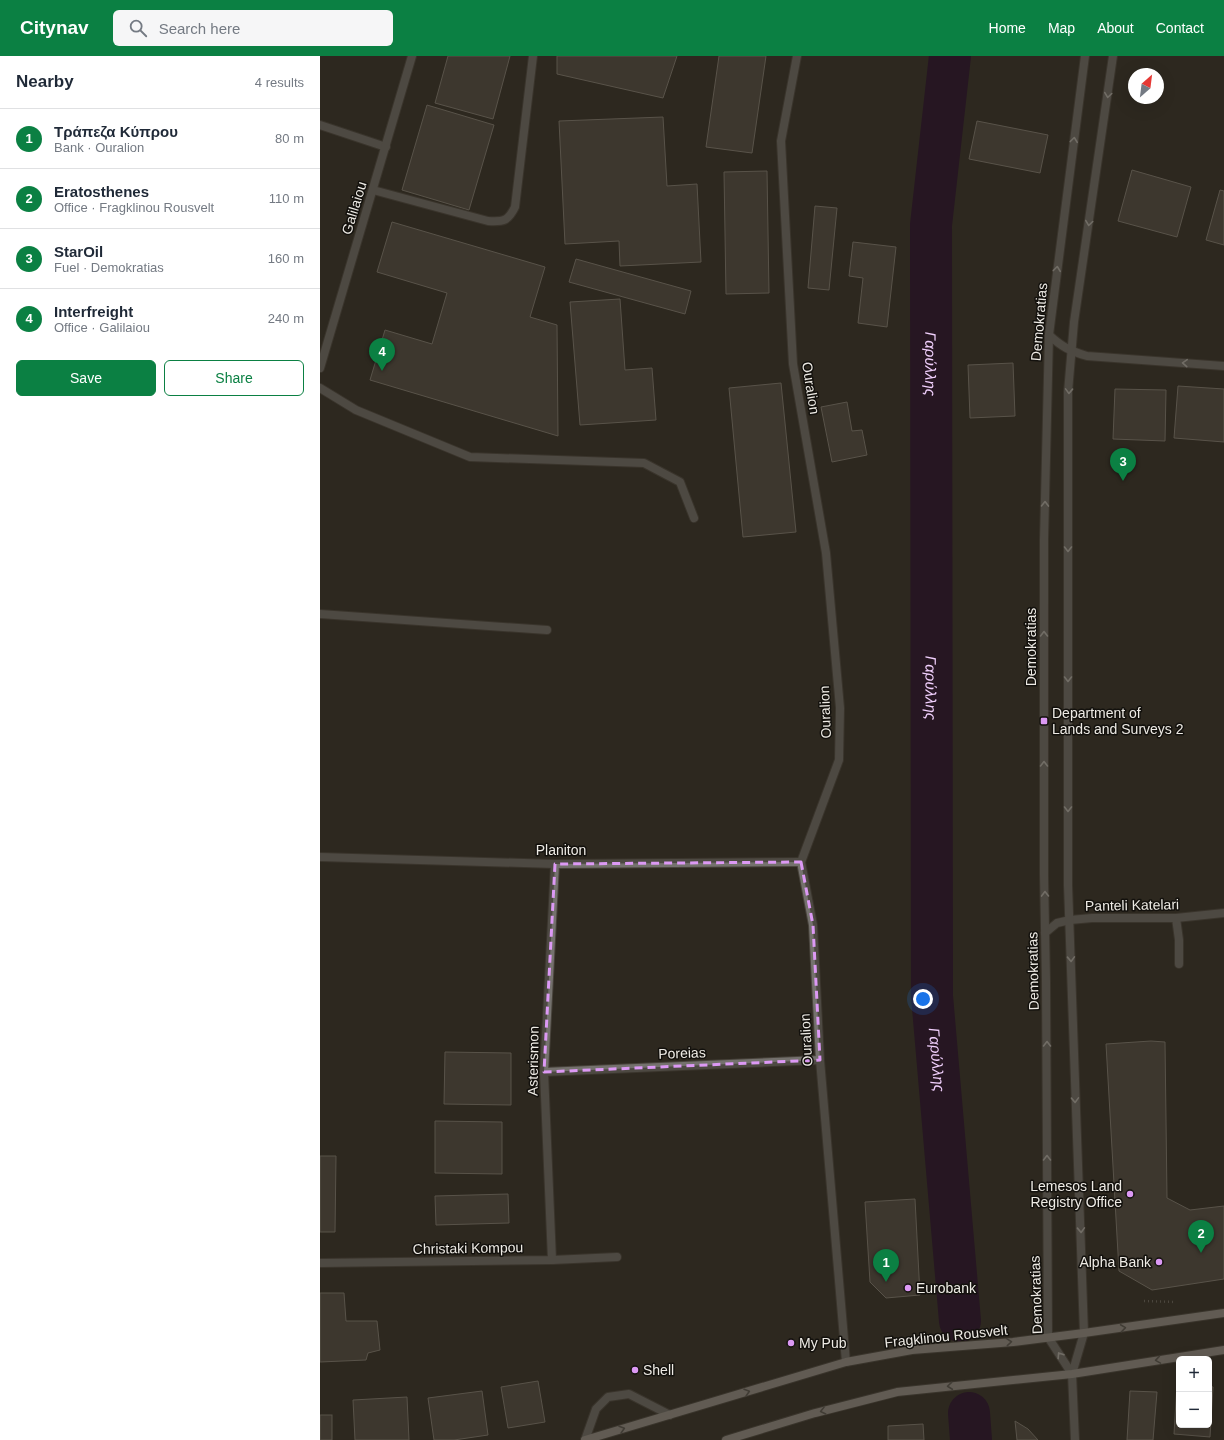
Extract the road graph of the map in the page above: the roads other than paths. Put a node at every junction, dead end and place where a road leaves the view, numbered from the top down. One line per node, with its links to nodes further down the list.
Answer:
1 (412, 56): 7 (street, Galilaiou)
2 (533, 56): 8 (street)
3 (797, 56): 18 (street, Ouralion)
4 (1085, 56): 9 (street, Demokratias, one-way to 4)
5 (1113, 56): 10 (street, one-way to 10)
6 (320, 125): 7 (street)
7 (386, 147): 8 (street, Galilaiou)
8 (373, 190): 12 (street, Galilaiou)
9 (1049, 336): 10 (street); 23 (street, Demokratias, one-way to 9)
10 (1071, 352): 11 (street, one-way to 10); 22 (street, one-way to 22)
11 (1224, 366)
12 (320, 368)
13 (320, 388): 14 (street)
14 (694, 518)
15 (320, 614): 16 (street)
16 (547, 630)
17 (320, 857): 19 (street, Planiton)
18 (801, 862): 19 (street, Planiton); 25 (street, Ouralion)
19 (555, 864): 26 (street, Asterismon)
20 (1224, 913): 21 (street, Panteli Katelari)
21 (1176, 918): 22 (street, Panteli Katelari); 24 (street)
22 (1070, 920): 23 (street, Panteli Katelari); 31 (street, one-way to 31)
23 (1045, 933): 32 (street, Demokratias, one-way to 23)
24 (1179, 964)
25 (820, 1060): 26 (street, Poreias); 34 (street, Ouralion)
26 (544, 1072): 28 (street, Asterismon)
27 (617, 1257): 28 (street, Christaki Kompou)
28 (552, 1260): 29 (street, Christaki Kompou)
29 (320, 1263)
30 (1224, 1313): 31 (main road, Fragklinou Rousvelt, one-way to 30)
31 (1084, 1333): 32 (main road, Fragklinou Rousvelt); 35 (street)
32 (1048, 1337): 34 (main road, Fragklinou Rousvelt, one-way to 32); 35 (street, Demokratias, one-way to 32)
33 (1224, 1350): 35 (main road, one-way to 35)
34 (846, 1362): 36 (main road, Fragklinou Rousvelt, one-way to 34)
35 (1072, 1374): 38 (main road, one-way to 38); 39 (street)
36 (670, 1415): 37 (main road, Fragklinou Rousvelt, one-way to 36); 37 (street)
37 (585, 1440)
38 (726, 1440)
39 (1076, 1440)

